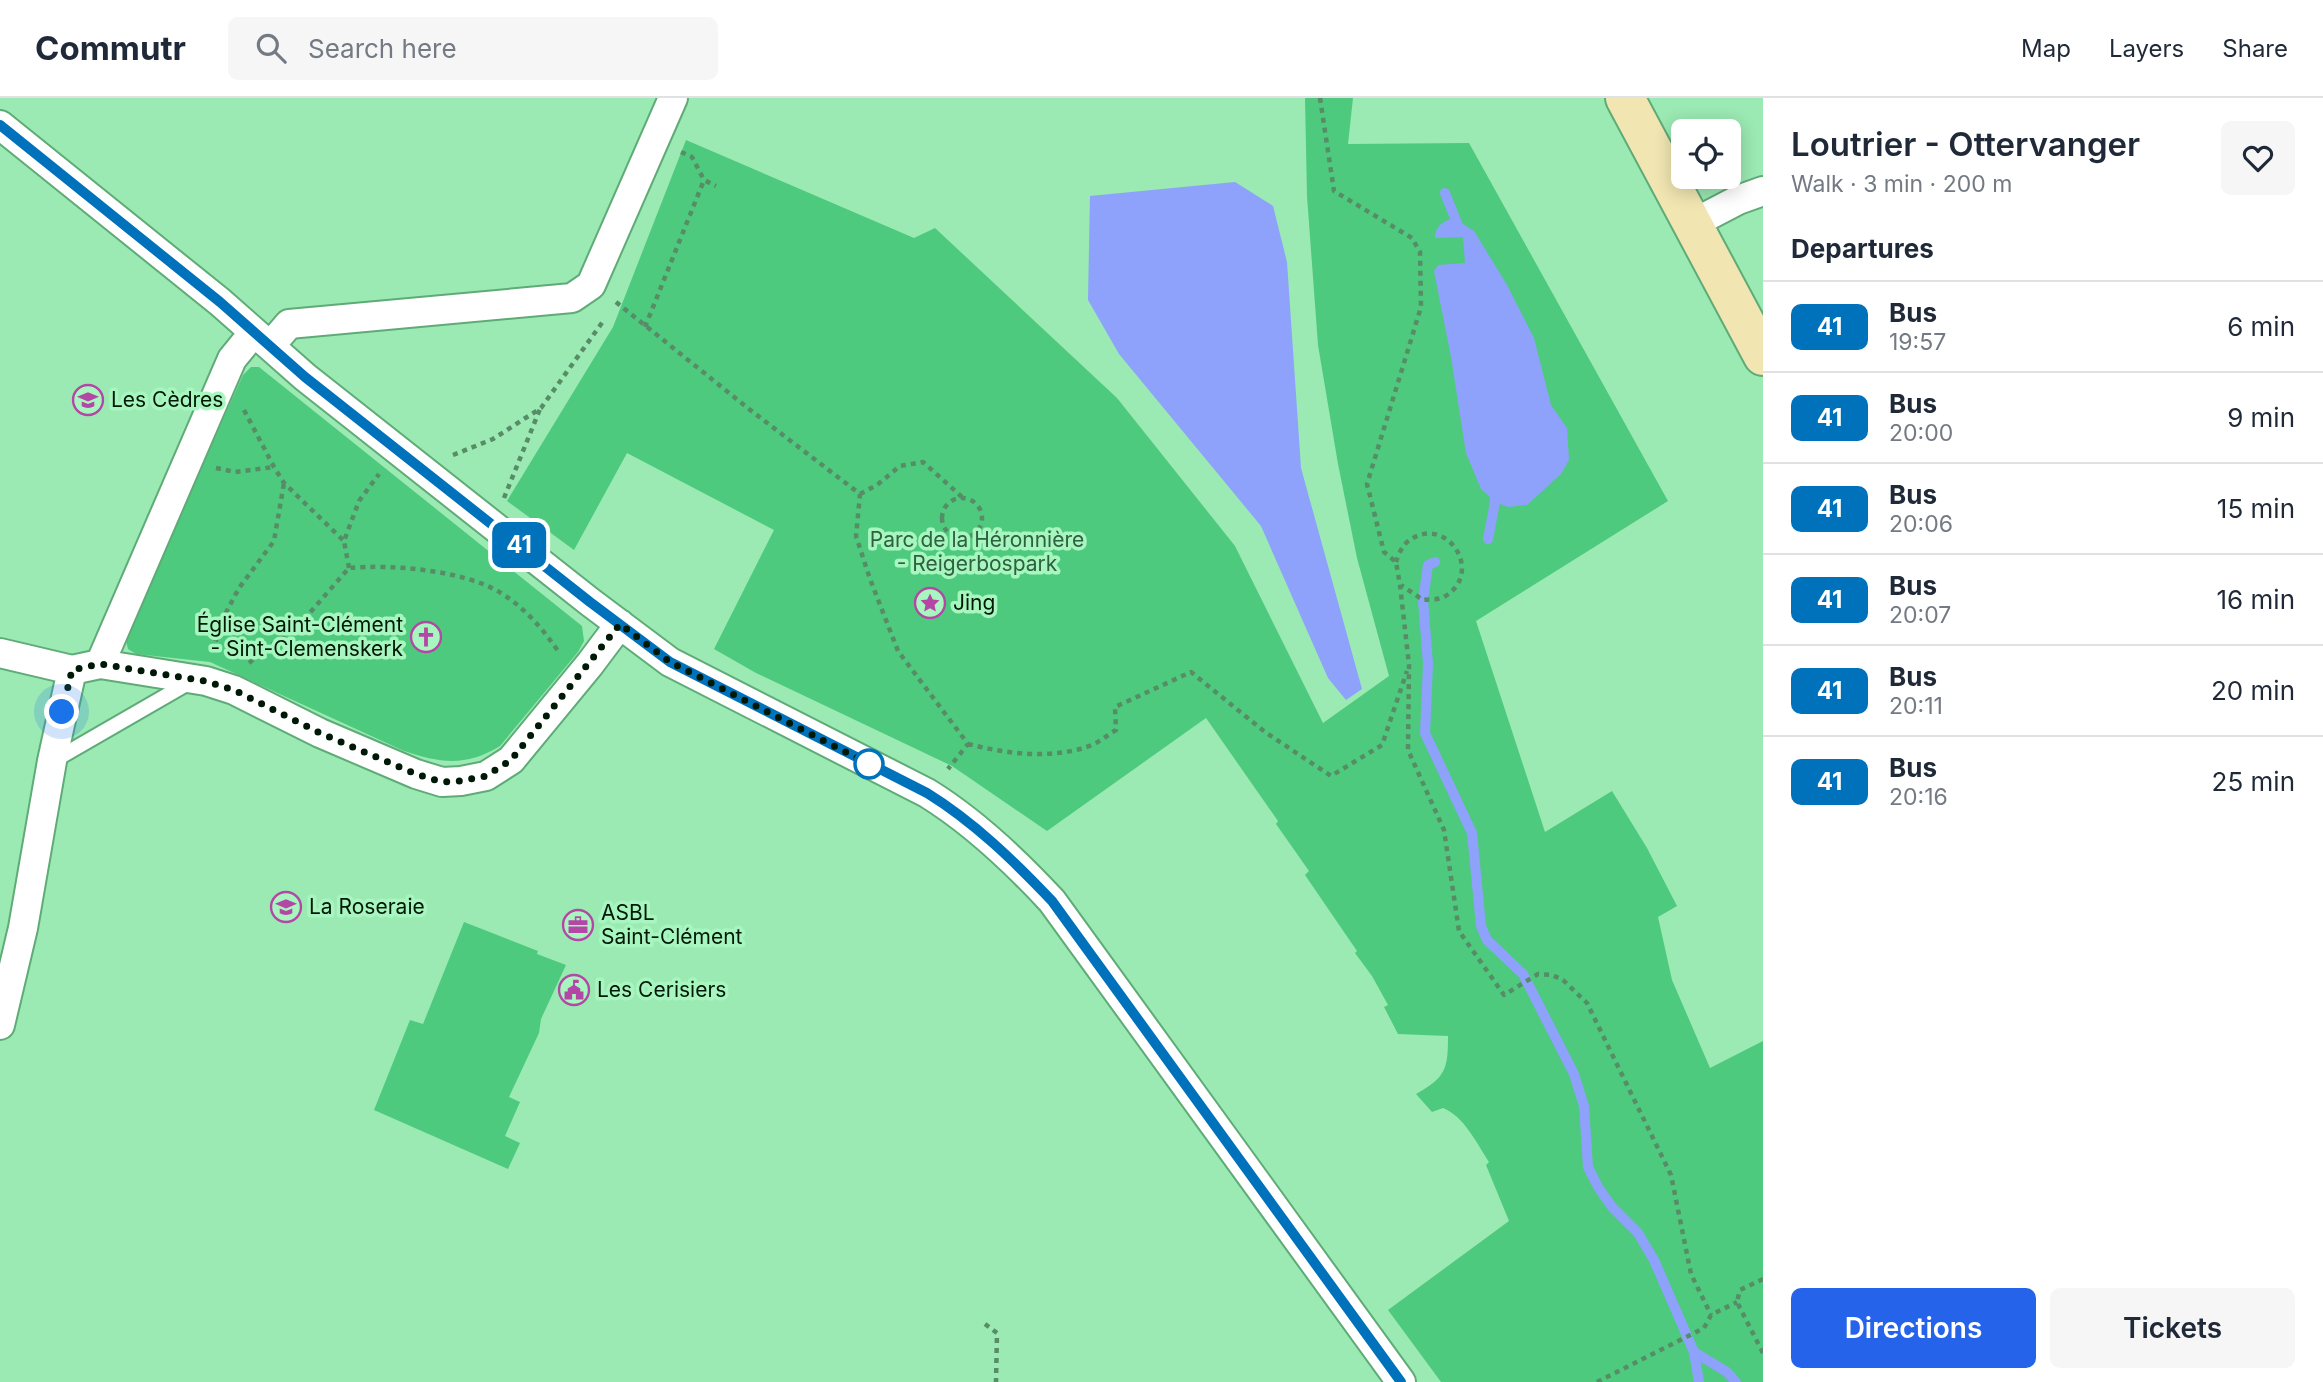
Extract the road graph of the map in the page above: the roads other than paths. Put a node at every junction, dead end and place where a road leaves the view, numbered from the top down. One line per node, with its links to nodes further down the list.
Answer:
1 (673, 98): 6 (street)
2 (1625, 98): 5 (street)
3 (0, 125): 6 (street)
4 (1763, 191): 5 (street)
5 (1692, 224): 7 (street)
6 (262, 339): 8 (street); 10 (street)
7 (1763, 356)
8 (620, 624): 12 (street); 15 (street)
9 (0, 653): 11 (street)
10 (100, 664): 11 (street); 12 (street)
11 (72, 670): 13 (street)
12 (203, 671): 13 (lane)
13 (52, 761): 14 (street)
14 (0, 1025)
15 (1401, 1382)

